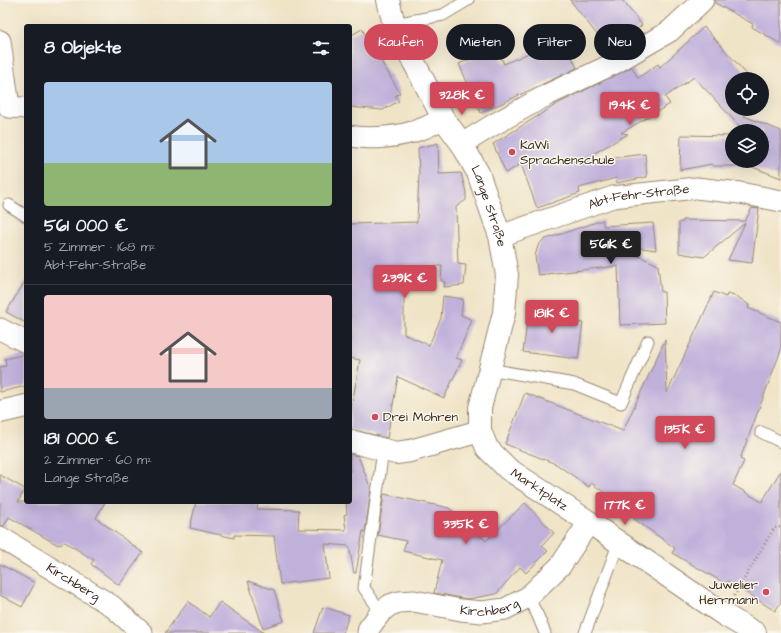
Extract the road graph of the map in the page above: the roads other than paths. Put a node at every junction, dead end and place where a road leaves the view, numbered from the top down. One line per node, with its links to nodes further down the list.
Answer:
1 (388, 0): 4 (street, Lange Straße)
2 (468, 0): 4 (lane)
3 (703, 0): 10 (street)
4 (394, 24)
5 (0, 41): 7 (street)
6 (413, 60): 8 (street, Lange Straße)
7 (17, 107)
8 (443, 118): 9 (street); 10 (street, Lange Straße)
9 (352, 136)
10 (462, 144): 14 (street, Lange Straße)
11 (781, 201): 14 (street, Abt-Fehr-Straße)
12 (9, 205): 13 (lane)
13 (24, 215)
14 (500, 236): 18 (street, Lange Straße)
15 (0, 329): 16 (street)
16 (24, 341)
17 (648, 341): 18 (lane)
18 (490, 370): 21 (street, Lange Straße)
19 (24, 406): 20 (street)
20 (0, 412)
21 (480, 431): 25 (street); 26 (street, Marktplatz)
22 (761, 432): 24 (lane)
23 (352, 442): 25 (street)
24 (781, 442)
25 (383, 450): 30 (lane)
26 (589, 522): 28 (street, Marktplatz); 29 (street, Kirchberg)
27 (0, 536): 31 (street, Kirchberg)
28 (619, 542): 34 (lane); 35 (street, Marktplatz)
29 (528, 597): 30 (street, Kirchberg); 33 (lane)
30 (381, 612): 32 (street, Kirchberg)
31 (142, 633)
32 (368, 633)
33 (545, 633)
34 (585, 633)
35 (755, 633)

